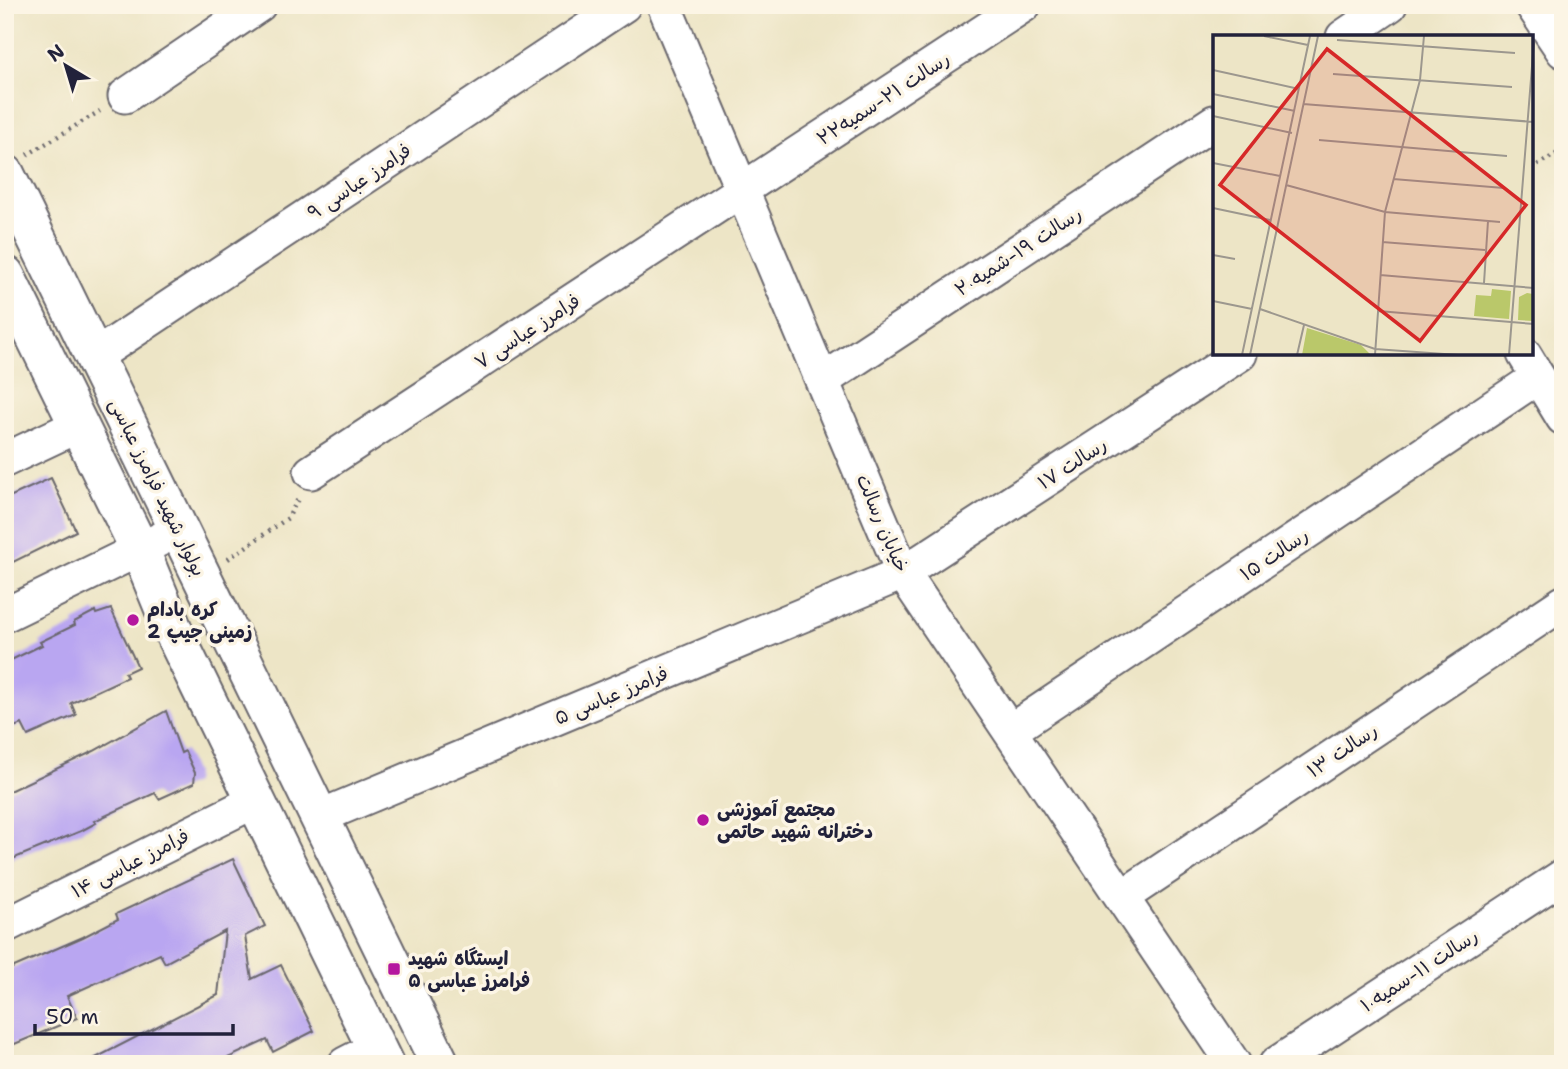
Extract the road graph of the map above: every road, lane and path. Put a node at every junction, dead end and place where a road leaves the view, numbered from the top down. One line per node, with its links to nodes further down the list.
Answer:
1 (259, 5): 9 (street)
2 (624, 5): 17 (street, فرامرز عباسی ۹)
3 (664, 5): 14 (street, خیابان رسالت)
4 (1024, 5): 14 (street, رسالت ۲۱-سمیه۲۲)
5 (1390, 5): 7 (street)
6 (1532, 5): 8 (street)
7 (1346, 35)
8 (1563, 51)
9 (125, 96): 12 (path)
10 (1213, 122): 19 (street, رسالت ۱۹-شمیه۲۰)
11 (1563, 149): 13 (path)
12 (11, 168): 17 (main road, بولوار شهید فرامرز عباسی)
13 (1533, 168)
14 (742, 190): 19 (street, خیابان رسالت); 23 (street, فرامرز عباسی ۷)
15 (9, 293): 21 (main road)
16 (1238, 355): 26 (street, رسالت ۱۷)
17 (94, 357): 24 (main road, بولوار شهید فرامرز عباسی)
18 (1531, 365): 20 (street); 30 (street, رسالت ۱۵)
19 (822, 381): 26 (street, خیابان رسالت)
20 (1563, 418)
21 (79, 425): 22 (street); 25 (main road)
22 (5, 460)
23 (311, 472): 27 (path)
24 (179, 530): 25 (street); 27 (main road, بولوار شهید فرامرز عباسی)
25 (140, 550): 29 (street); 31 (main road)
26 (903, 573): 30 (street, خیابان رسالت); 32 (street, فرامرز عباسی ۵)
27 (202, 578): 32 (main road, بولوار شهید فرامرز عباسی)
28 (1563, 603): 34 (street, رسالت ۱۳)
29 (5, 615)
30 (1010, 731): 34 (street, خیابان رسالت)
31 (256, 801): 35 (street, فرامرز عباسی ۱۴); 36 (main road)
32 (319, 817): 37 (main road, بولوار شهید فرامرز عباسی)
33 (1563, 876): 39 (street, رسالت ۱۱-سمیه۱۰)
34 (1122, 897): 38 (street, خیابان رسالت)
35 (5, 926)
36 (368, 1059)
37 (440, 1064)
38 (1234, 1064)
39 (1276, 1064)

